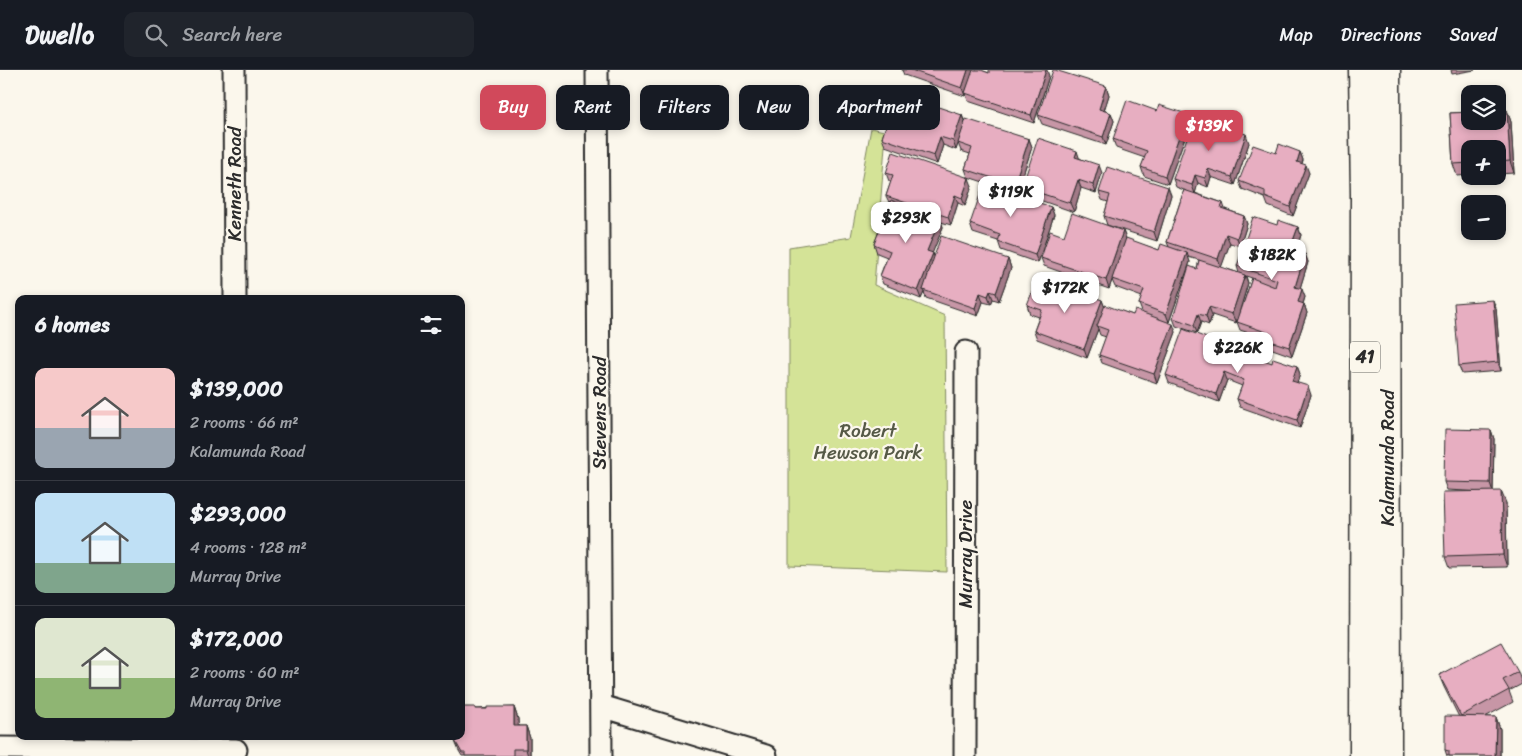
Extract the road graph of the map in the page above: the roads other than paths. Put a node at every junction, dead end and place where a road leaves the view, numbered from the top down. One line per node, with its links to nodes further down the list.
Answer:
1 (234, 70): 5 (street, Kenneth Road)
2 (597, 70): 7 (street, Stevens Road)
3 (1363, 70): 13 (main road, Kalamunda Road / 41)
4 (1386, 70): 14 (main road, Kalamunda Road / 41)
5 (235, 295)
6 (966, 352): 12 (street, Murray Drive)
7 (601, 706): 10 (street, Stevens Road); 11 (street)
8 (236, 747): 9 (street)
9 (0, 748)
10 (601, 756)
11 (766, 756)
12 (965, 756)
13 (1364, 756)
14 (1387, 756)

